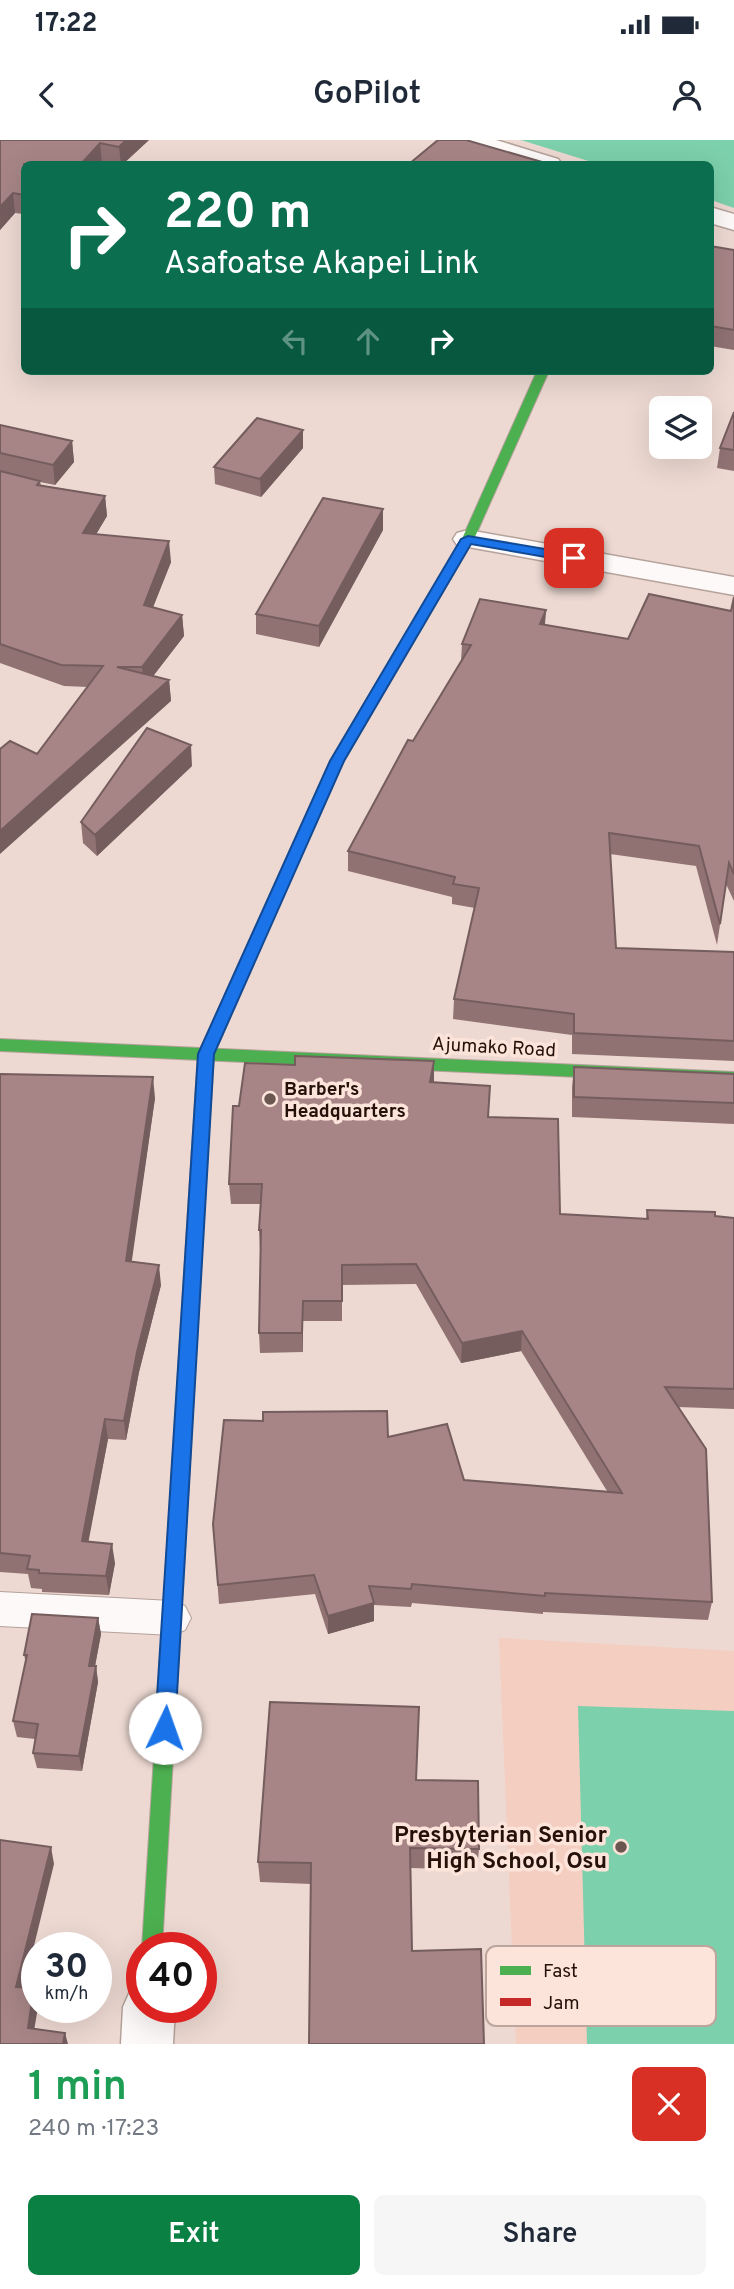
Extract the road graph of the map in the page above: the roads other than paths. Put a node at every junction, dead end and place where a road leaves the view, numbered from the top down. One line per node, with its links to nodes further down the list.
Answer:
1 (469, 140): 2 (street)
2 (540, 161)
3 (714, 216): 4 (street)
4 (734, 222)
5 (541, 375): 6 (street)
6 (468, 539): 7 (street); 9 (street)
7 (734, 586)
8 (0, 1045): 9 (street, Ajumako Road)
9 (206, 1054): 10 (street, Ajumako Road); 12 (street)
10 (734, 1078)
11 (0, 1609): 12 (lane)
12 (172, 1618): 13 (street)
13 (153, 1932)
14 (148, 2023): 15 (street)
15 (147, 2044)

